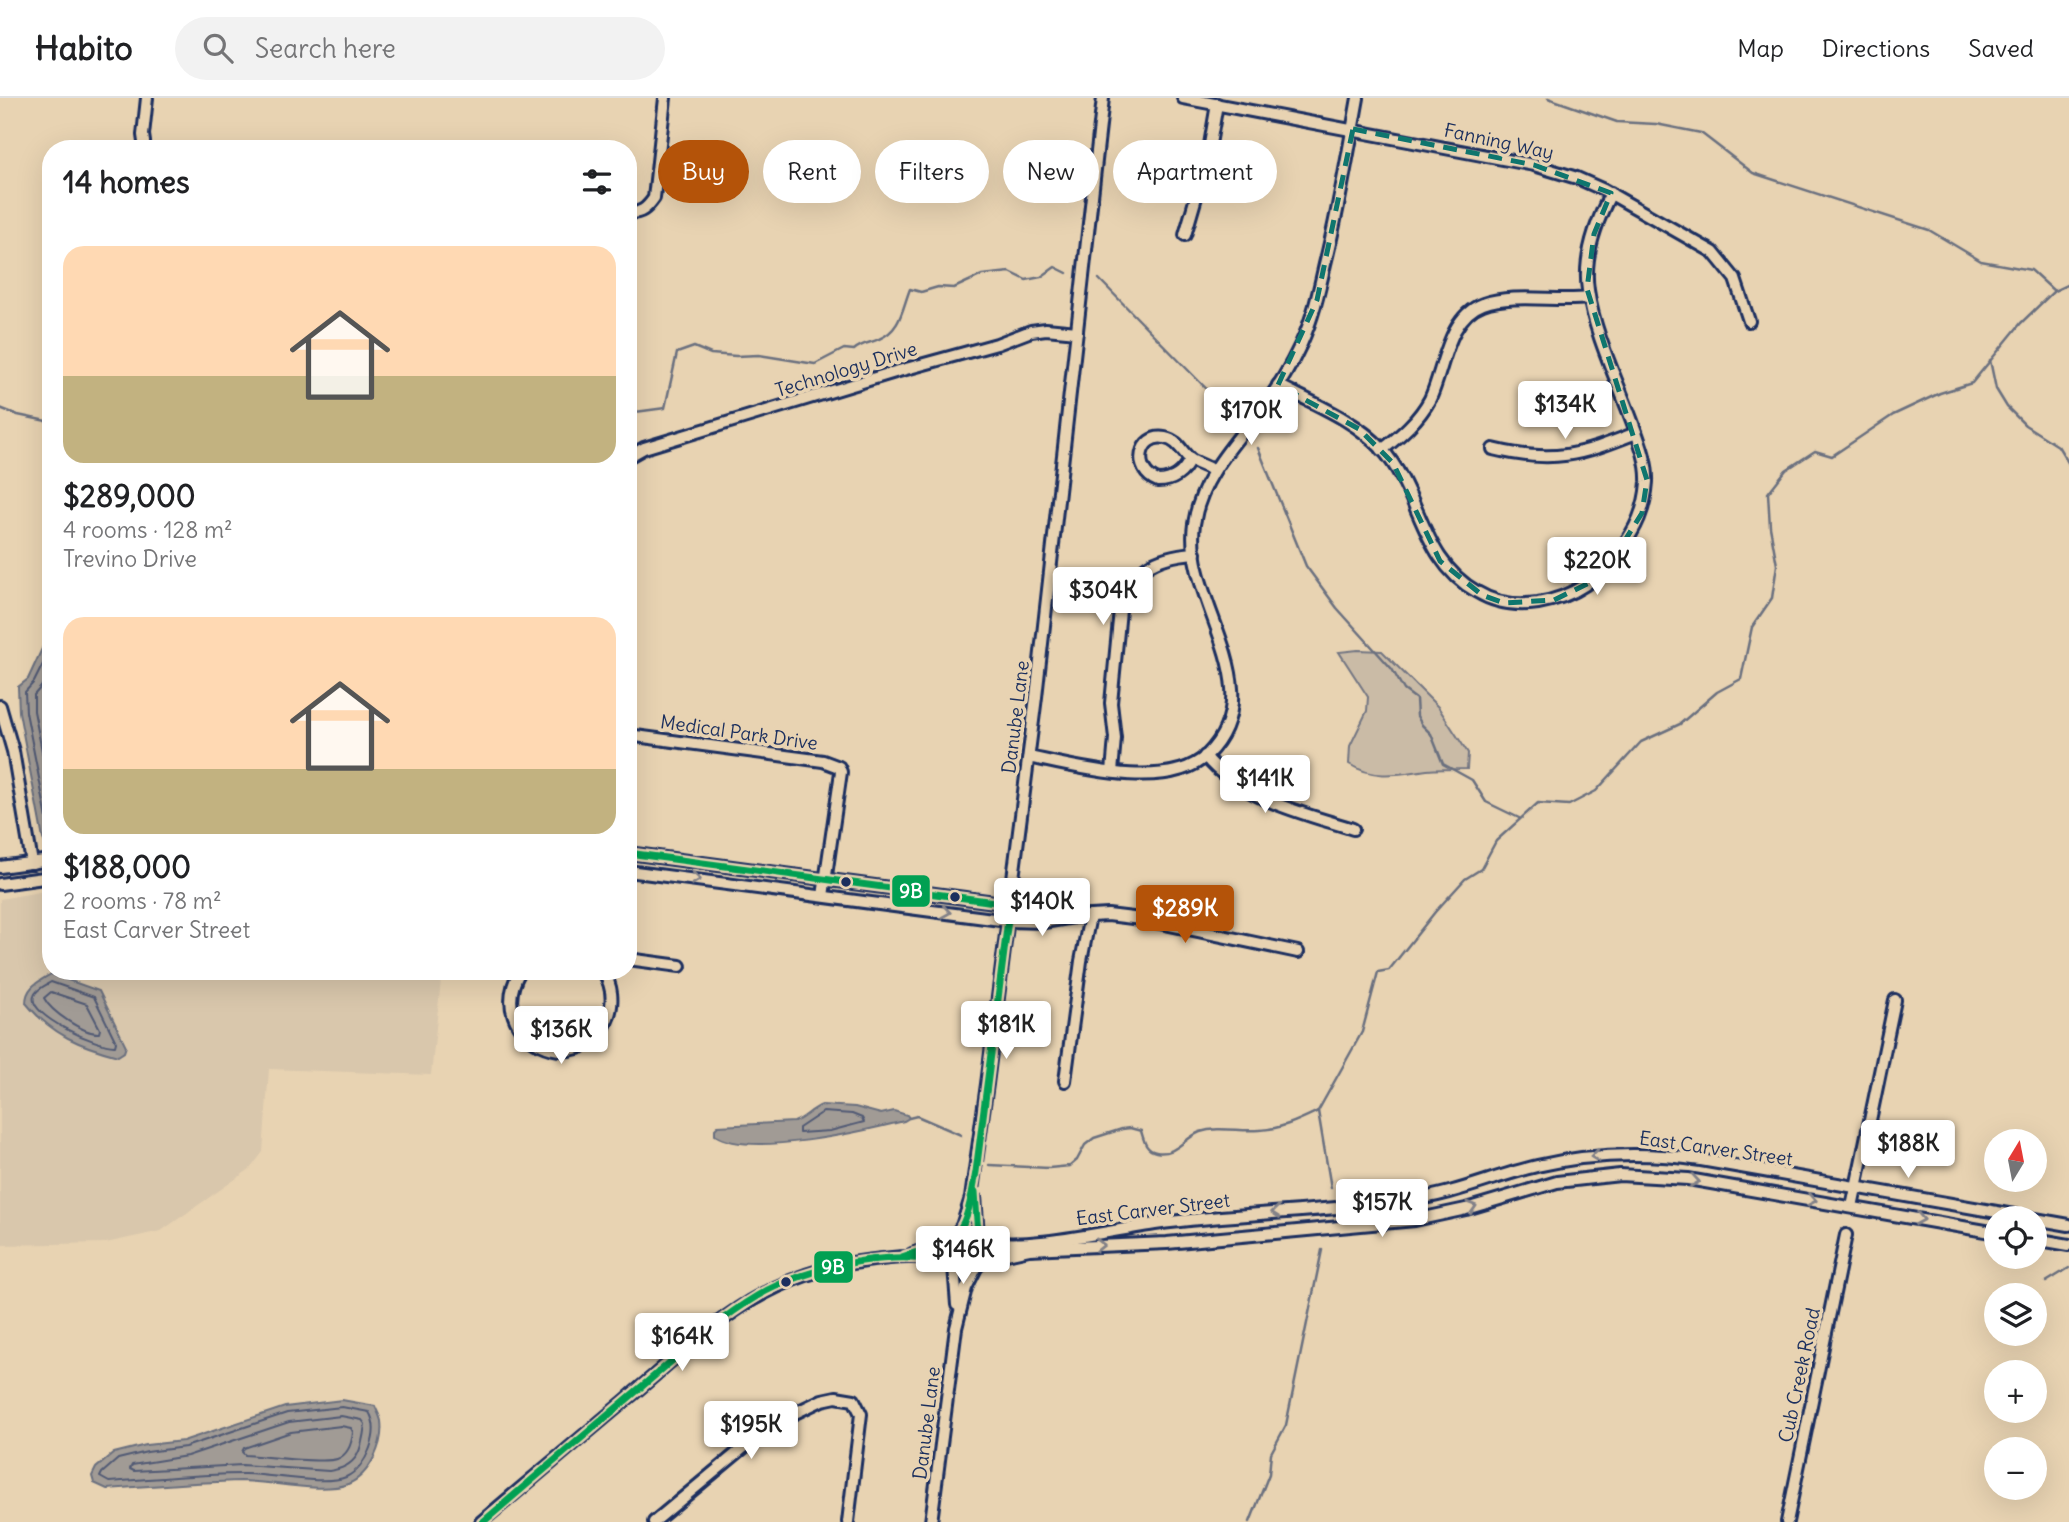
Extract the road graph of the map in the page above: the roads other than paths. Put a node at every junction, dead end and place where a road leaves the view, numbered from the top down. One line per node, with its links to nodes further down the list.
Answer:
1 (147, 98): 8 (street)
2 (665, 98): 10 (street)
3 (1103, 98): 14 (street, Danube Lane)
4 (1183, 98): 6 (street, Fanning Way)
5 (1358, 98): 7 (street)
6 (1217, 104): 7 (street, Fanning Way); 11 (street)
7 (1353, 129): 9 (street, Fanning Way); 15 (street)
8 (144, 140)
9 (1611, 193): 12 (street); 13 (street, Fanning Way)
10 (637, 214)
11 (1185, 235)
12 (1589, 298): 16 (street); 18 (street)
13 (1749, 321)
14 (1077, 332): 19 (street, Technology Drive); 26 (street, Danube Lane)
15 (1278, 385): 18 (street); 21 (street)
16 (1636, 433): 17 (street); 18 (street)
17 (1493, 449)
18 (1382, 450)
19 (637, 452)
20 (1190, 459): 20 (street); 21 (street)
21 (1214, 471): 22 (street)
22 (1195, 553): 25 (street); 27 (street)
23 (0, 706): 31 (street)
24 (637, 736): 35 (street, Medical Park Drive)
25 (1206, 756): 27 (street); 28 (street)
26 (1028, 757): 27 (street); 38 (street, Danube Lane)
27 (1112, 772)
28 (1353, 829)
29 (637, 854): 35 (street)
30 (42, 861): 31 (street)
31 (32, 863): 32 (street)
32 (0, 867)
33 (637, 872): 37 (street, one-way to 37)
34 (42, 878): 36 (street)
35 (825, 879): 37 (street, Medical Park Drive); 38 (street)
36 (0, 884)
37 (823, 896): 41 (street, one-way to 41)
38 (1010, 904): 40 (street); 41 (street, Danube Lane)
39 (1090, 916): 40 (street); 42 (street); 48 (street)
40 (1074, 917): 41 (street)
41 (1008, 921): 49 (street, Danube Lane)
42 (1298, 952)
43 (637, 960): 44 (street)
44 (680, 966)
45 (516, 980): 46 (street)
46 (607, 980)
47 (1895, 1000): 50 (street)
48 (1065, 1081)
49 (976, 1172): 57 (street, Danube Lane); 58 (street, Danube Lane)
50 (1857, 1187): 51 (street); 52 (street, East Carver Street); 58 (street, East Carver Street, one-way to 58)
51 (1853, 1207): 55 (street, East Carver Street, one-way to 55); 62 (street, East Carver Street, one-way to 51)
52 (1984, 1209)
53 (2047, 1221): 54 (street, East Carver Street)
54 (2069, 1225)
55 (1984, 1231)
56 (1846, 1235): 70 (street, Cub Creek Road)
57 (953, 1237): 58 (street); 61 (street); 63 (street)
58 (980, 1237): 62 (street)
59 (2047, 1241): 60 (street)
60 (2069, 1245)
61 (902, 1257): 63 (street); 66 (street)
62 (984, 1259): 64 (street)
63 (952, 1264): 64 (street); 65 (street, Danube Lane)
64 (976, 1268): 65 (street, Danube Lane)
65 (956, 1328): 69 (street, Danube Lane)
66 (482, 1522)
67 (654, 1522): 68 (street)
68 (848, 1522)
69 (931, 1522)
70 (1787, 1522)

